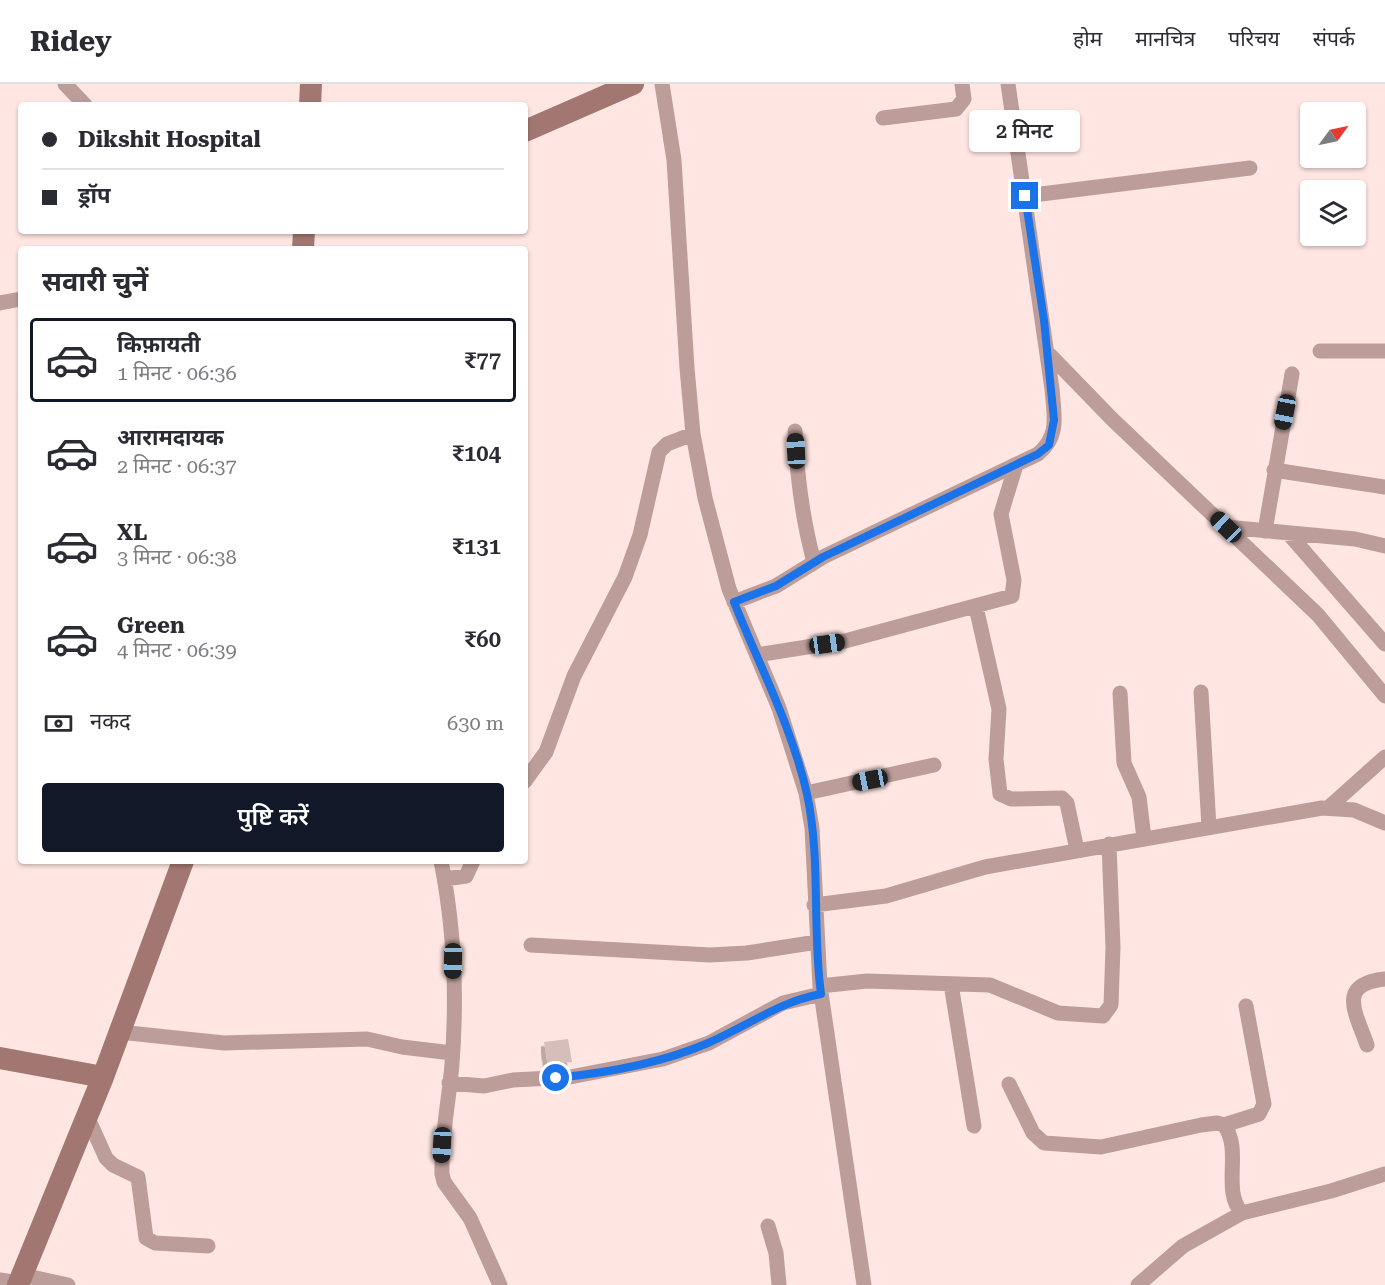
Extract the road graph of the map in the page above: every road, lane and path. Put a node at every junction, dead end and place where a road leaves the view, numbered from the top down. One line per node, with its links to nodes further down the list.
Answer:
1 (65, 84): 7 (street)
2 (311, 84): 8 (main road)
3 (633, 84): 10 (main road)
4 (662, 84): 20 (street)
5 (962, 84): 9 (street)
6 (1008, 84): 12 (street)
7 (82, 102)
8 (310, 102)
9 (883, 118)
10 (528, 130)
11 (1250, 168): 12 (street)
12 (1025, 196): 17 (street)
13 (18, 300): 14 (street)
14 (0, 303)
15 (1320, 351): 16 (street)
16 (1385, 351)
17 (1048, 353): 21 (street); 24 (street)
18 (1292, 374): 22 (street)
19 (795, 431): 28 (street)
20 (693, 434): 29 (street); 38 (street)
21 (1016, 465): 28 (street); 30 (street)
22 (1274, 470): 23 (street); 25 (street)
23 (1385, 488)
24 (1226, 527): 25 (street); 35 (street)
25 (1265, 531): 26 (street)
26 (1288, 533): 27 (street); 31 (street)
27 (1385, 546)
28 (814, 562): 29 (street)
29 (734, 602): 32 (street)
30 (976, 607): 32 (street); 45 (street)
31 (1385, 644)
32 (757, 655): 39 (street)
33 (1202, 692): 42 (street)
34 (1120, 693): 43 (street)
35 (1385, 696)
36 (1385, 757): 40 (street)
37 (934, 765): 39 (street)
38 (528, 777)
39 (806, 793): 50 (street)
40 (1328, 808): 41 (street); 42 (street)
41 (1385, 823)
42 (1209, 827): 43 (street)
43 (1144, 838): 44 (street)
44 (1109, 844): 45 (street); 54 (street)
45 (1077, 850): 50 (street)
46 (182, 864): 57 (main road)
47 (442, 864): 49 (street)
48 (472, 864): 49 (street)
49 (445, 879): 59 (street)
50 (814, 905): 51 (street)
51 (817, 942): 52 (street); 55 (street)
52 (531, 945)
53 (1385, 979): 58 (street)
54 (951, 984): 55 (street); 66 (street)
55 (820, 990): 62 (street); 75 (street)
56 (1246, 1006): 65 (street)
57 (119, 1032): 59 (street); 61 (main road)
58 (1367, 1045)
59 (452, 1053): 62 (street)
60 (0, 1058): 61 (main road)
61 (103, 1077): 64 (main road)
62 (449, 1083): 73 (street)
63 (1009, 1084): 65 (street)
64 (87, 1116): 70 (street); 71 (main road)
65 (1224, 1125): 68 (street)
66 (974, 1126)
67 (1385, 1174): 68 (street)
68 (1242, 1213): 76 (street)
69 (768, 1226): 74 (street)
70 (208, 1246)
71 (15, 1281): 72 (street)
72 (68, 1285)
73 (500, 1285)
74 (779, 1285)
75 (864, 1285)
76 (1138, 1285)

